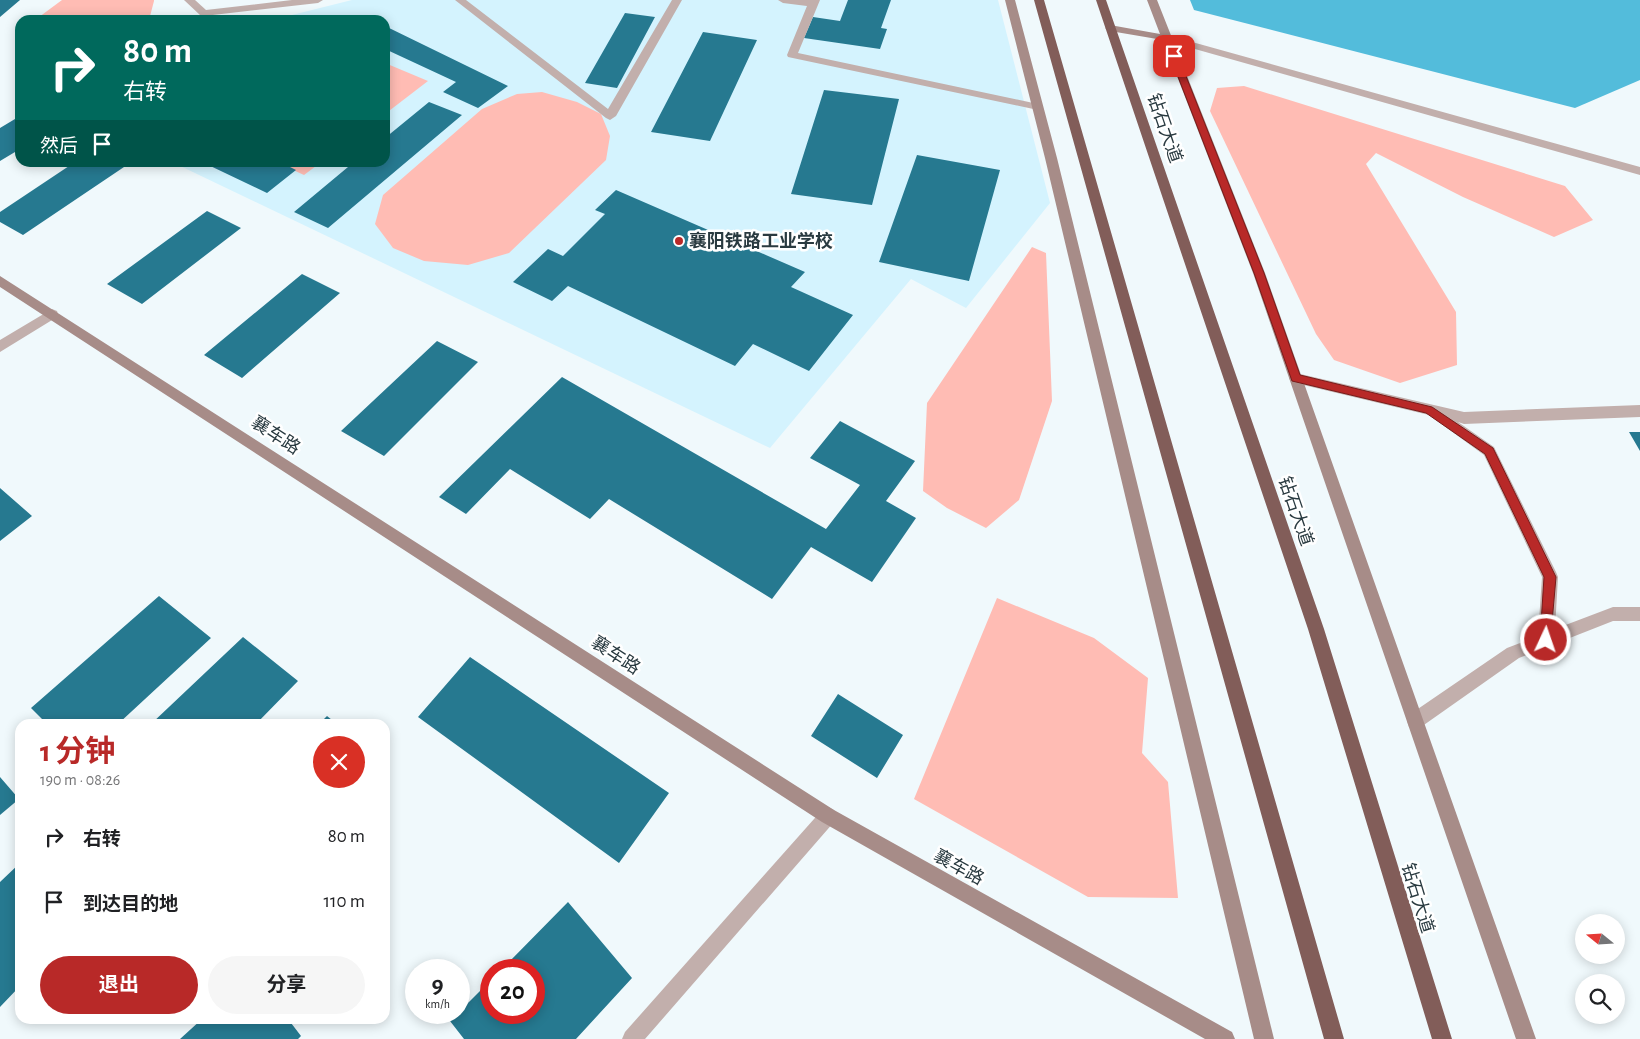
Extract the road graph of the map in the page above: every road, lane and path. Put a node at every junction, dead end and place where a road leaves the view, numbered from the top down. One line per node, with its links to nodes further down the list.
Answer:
1 (189, 0): 2 (street)
2 (318, 0)
3 (460, 0): 4 (street)
4 (677, 0)
5 (783, 0): 10 (street)
6 (1010, 0): 13 (street)
7 (1040, 0): 28 (highway)
8 (1101, 0): 11 (highway, 钻石大道)
9 (1152, 0): 12 (street)
10 (814, 2): 13 (street)
11 (1110, 28): 12 (street); 29 (highway, 钻石大道)
12 (1167, 38): 14 (street); 18 (street)
13 (1038, 107): 27 (street)
14 (1640, 171)
15 (1, 283): 16 (street, 襄车路)
16 (52, 314): 17 (street); 24 (street, 襄车路)
17 (0, 347)
18 (1296, 378): 19 (street); 23 (street)
19 (1429, 410): 20 (street); 22 (street)
20 (1640, 411)
21 (1640, 614): 22 (street)
22 (1546, 640): 23 (street)
23 (1415, 721): 30 (street)
24 (828, 816): 25 (street); 26 (street, 襄车路)
25 (632, 1039)
26 (1225, 1039)
27 (1264, 1039)
28 (1334, 1039)
29 (1442, 1039)
30 (1526, 1039)

